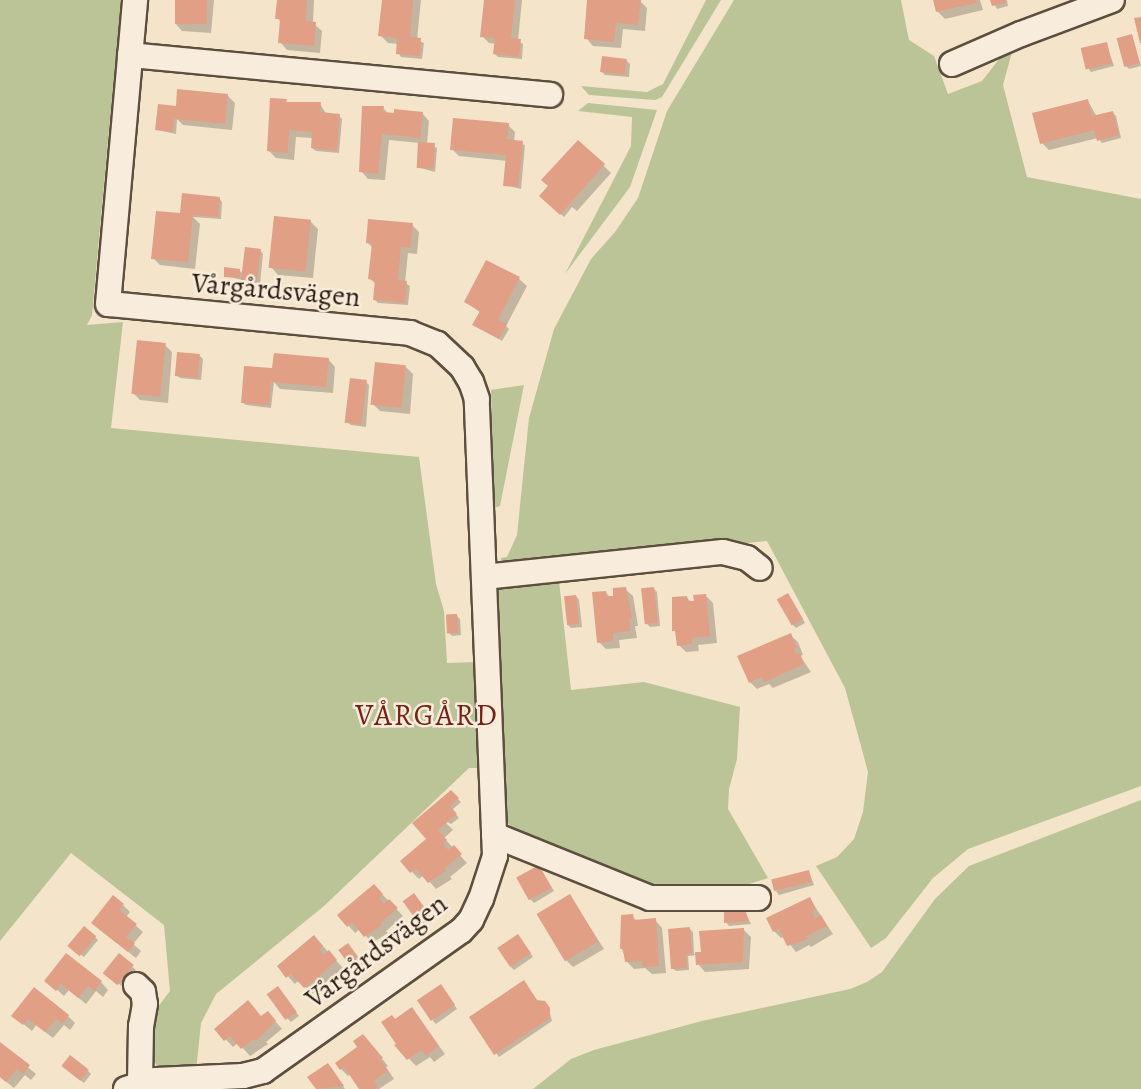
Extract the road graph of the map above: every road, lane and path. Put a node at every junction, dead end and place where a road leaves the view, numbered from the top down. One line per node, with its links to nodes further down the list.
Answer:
1 (135, 0): 3 (street, Vårgårdsvägen)
2 (1112, 0): 4 (street)
3 (130, 55): 5 (street); 7 (street, Vårgårdsvägen)
4 (952, 64)
5 (550, 96)
6 (760, 568): 7 (street)
7 (484, 577): 8 (street, Vårgårdsvägen)
8 (495, 835): 9 (street); 11 (street, Vårgårdsvägen)
9 (758, 898)
10 (136, 985): 12 (street, Vårgårdsvägen)
11 (244, 1083): 12 (street, Vårgårdsvägen)
12 (133, 1086)

